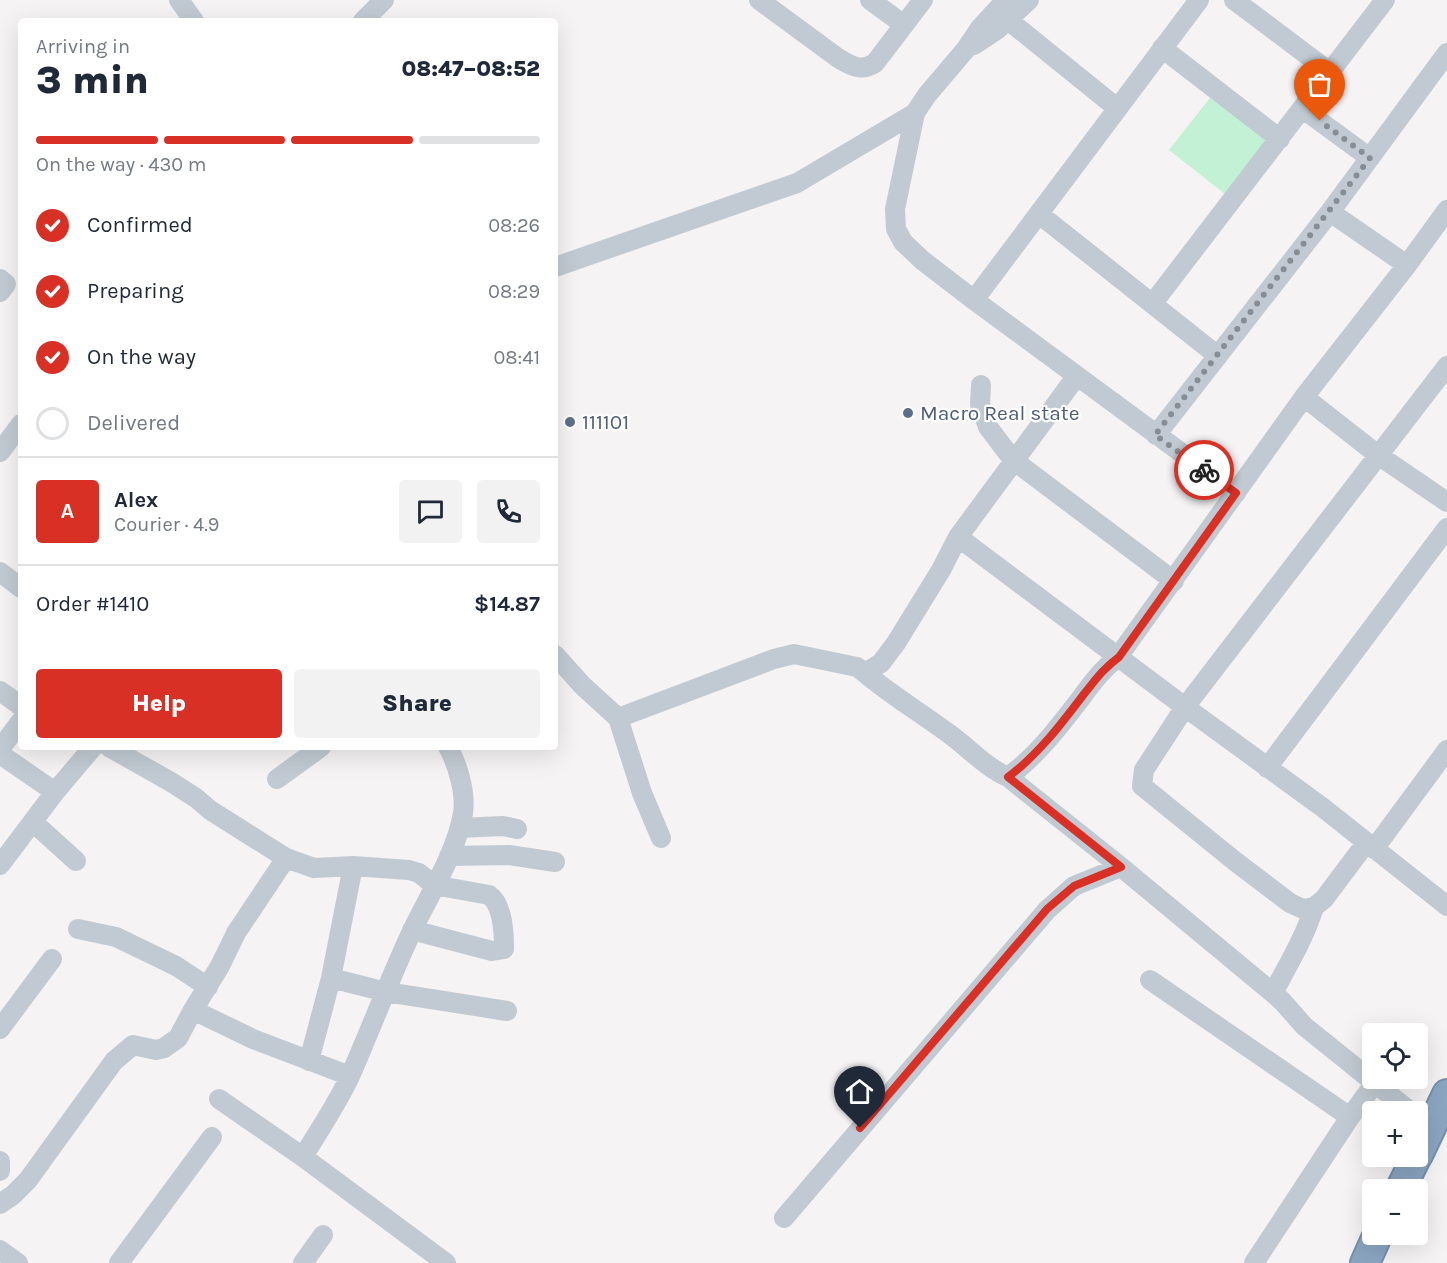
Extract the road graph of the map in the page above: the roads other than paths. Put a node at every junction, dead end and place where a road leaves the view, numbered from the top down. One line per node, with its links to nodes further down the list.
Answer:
1 (179, 0): 11 (street)
2 (384, 0): 12 (street)
3 (870, 0): 13 (street)
4 (923, 0): 13 (street)
5 (1029, 0): 10 (street)
6 (1199, 0): 14 (street)
7 (1234, 0): 16 (street)
8 (765, 2): 13 (street)
9 (1376, 3): 16 (street)
10 (1007, 10): 17 (street); 19 (street)
11 (192, 18)
12 (366, 18)
13 (904, 25)
14 (1162, 48): 17 (street); 20 (street)
15 (1447, 53): 21 (street)
16 (1331, 73): 18 (street)
17 (1117, 108): 24 (street)
18 (1303, 109): 20 (street); 21 (street)
19 (915, 113): 26 (street); 27 (street)
20 (1280, 139): 28 (street)
21 (1370, 158): 23 (street)
22 (1447, 210): 25 (street)
23 (1330, 212): 25 (street); 29 (street)
24 (1039, 214): 27 (street); 28 (street)
25 (1407, 265): 33 (street)
26 (558, 266)
27 (974, 300): 31 (street)
28 (1153, 303): 29 (street)
29 (1218, 356): 35 (street)
30 (1447, 366): 37 (street)
31 (1076, 377): 35 (street); 38 (street)
32 (981, 385): 38 (street)
33 (1304, 397): 37 (street); 39 (street)
34 (18, 428): 36 (street)
35 (1155, 435): 39 (street)
36 (0, 452)
37 (1378, 454): 40 (street); 51 (street)
38 (1013, 460): 42 (street); 44 (street)
39 (1236, 493): 44 (street)
40 (1447, 502)
41 (1447, 528): 61 (street)
42 (958, 537): 46 (street); 48 (street)
43 (0, 572): 45 (street)
44 (1174, 581): 46 (street)
45 (18, 582)
46 (1119, 657): 51 (street); 62 (street)
47 (558, 658): 52 (street)
48 (866, 673): 52 (street); 62 (street)
49 (0, 691): 50 (street)
50 (18, 704)
51 (1185, 707): 61 (street); 79 (street)
52 (618, 718): 68 (street)
53 (18, 725): 54 (street)
54 (0, 749)
55 (90, 750): 64 (street)
56 (114, 750): 71 (street)
57 (317, 750): 63 (street)
58 (449, 750): 66 (street)
59 (1447, 750): 69 (street)
60 (0, 754): 64 (street)
61 (1267, 768): 69 (street)
62 (1008, 777): 76 (street)
63 (278, 779)
64 (55, 792): 65 (street)
65 (34, 823): 72 (street); 74 (street)
66 (460, 828): 67 (street); 70 (street)
67 (517, 829)
68 (661, 838)
69 (1370, 846): 78 (street); 79 (street)
70 (449, 856): 73 (street); 77 (street)
71 (285, 858): 75 (street); 85 (street)
72 (76, 861)
73 (555, 862)
74 (0, 865)
75 (353, 866): 77 (street); 83 (street)
76 (1121, 867): 87 (street); 106 (street)
77 (434, 885): 81 (street); 81 (street)
78 (1447, 906)
79 (1314, 907): 87 (street)
80 (78, 929): 85 (street)
81 (412, 930): 86 (street)
82 (52, 959): 90 (street)
83 (331, 978): 86 (street); 91 (street)
84 (1150, 980): 99 (street)
85 (208, 987): 88 (street)
86 (386, 992): 89 (street); 93 (street)
87 (1273, 993): 92 (street)
88 (193, 1010): 91 (street); 105 (street)
89 (507, 1011)
90 (0, 1029)
91 (309, 1061): 93 (street)
92 (1362, 1073)
93 (350, 1076): 102 (street)
94 (1371, 1089): 99 (street)
95 (1383, 1089): 98 (street)
96 (1447, 1094): 100 (highway)
97 (219, 1099): 102 (street)
98 (1400, 1101)
99 (1350, 1117): 114 (street)
100 (1428, 1120)
101 (212, 1137): 111 (street)
102 (303, 1157): 113 (street)
103 (0, 1161): 104 (street)
104 (0, 1171)
105 (0, 1204)
106 (784, 1218)
107 (323, 1235): 112 (street)
108 (1373, 1245): 115 (highway)
109 (0, 1250): 110 (street)
110 (18, 1263)
111 (118, 1263)
112 (303, 1263)
113 (446, 1263)
114 (1254, 1263)
115 (1365, 1263)

